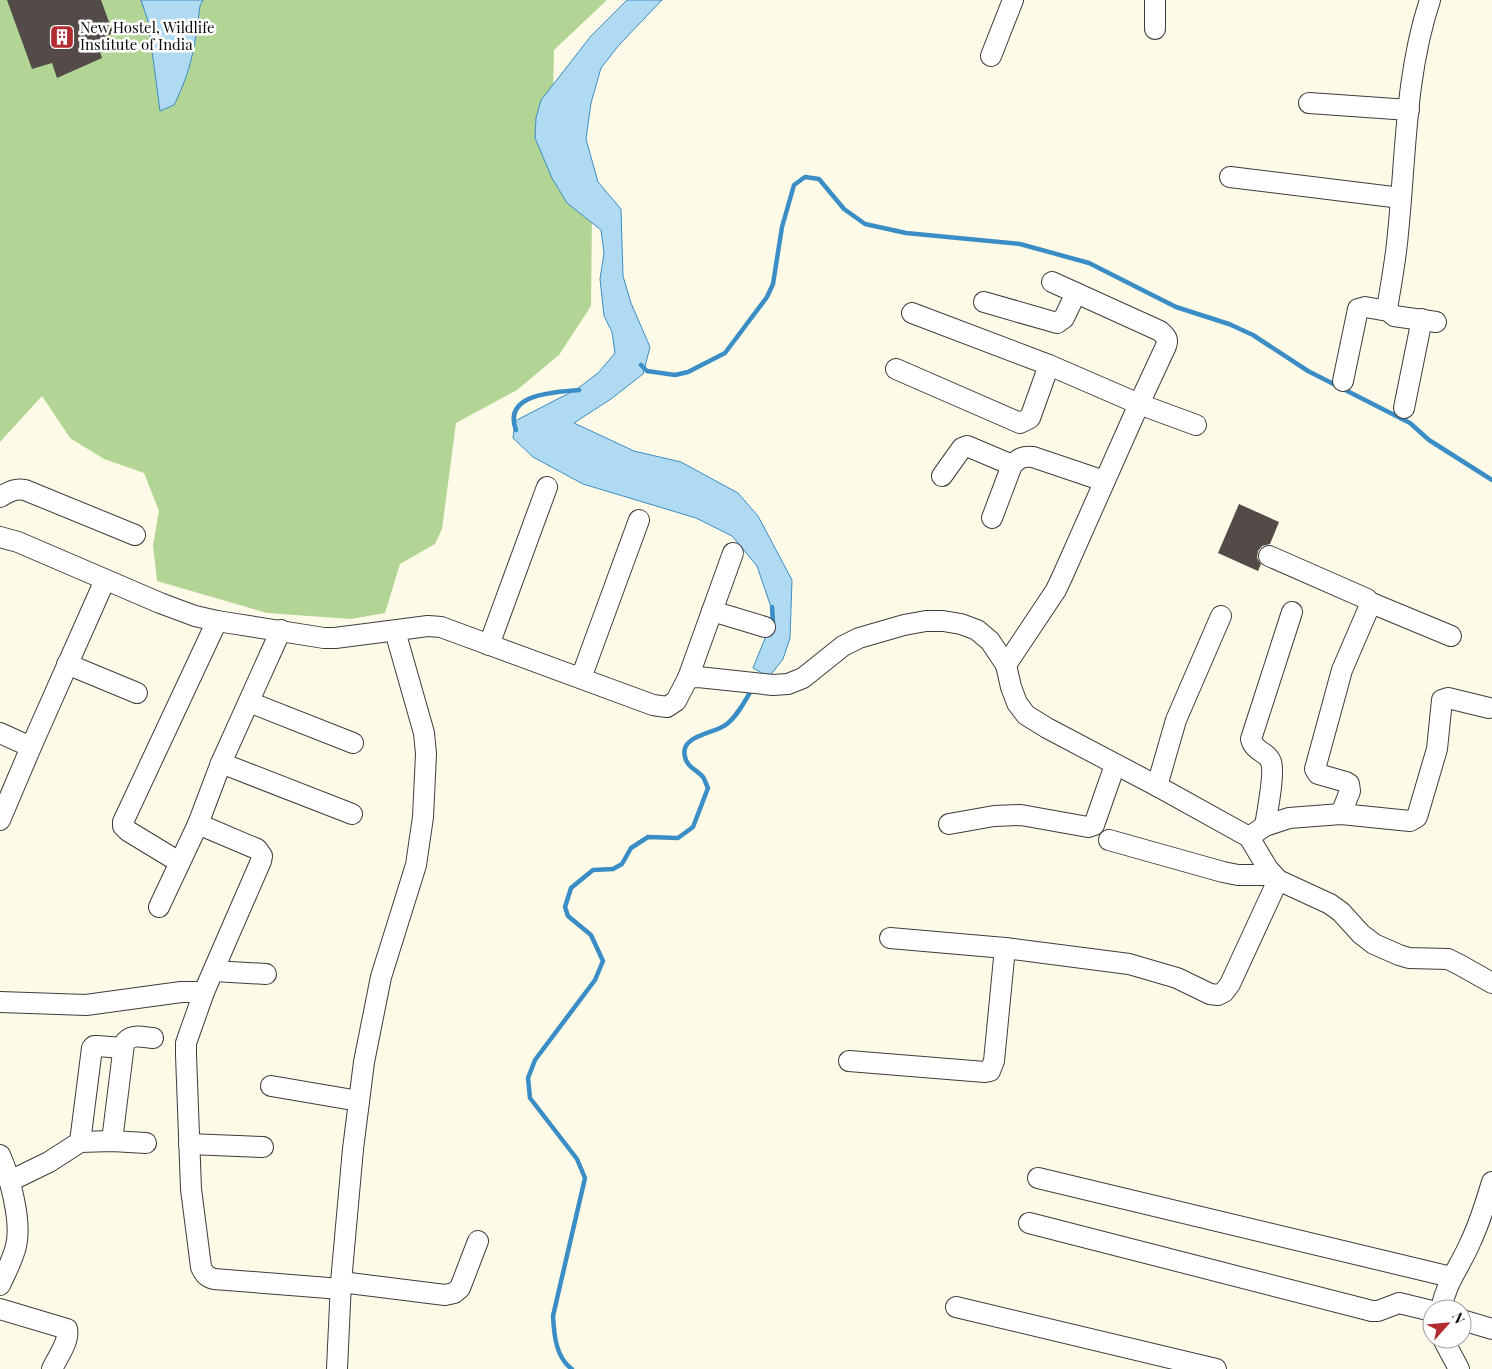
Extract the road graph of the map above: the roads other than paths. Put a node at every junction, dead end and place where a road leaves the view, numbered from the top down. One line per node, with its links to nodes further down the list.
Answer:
1 (1013, 0): 5 (street)
2 (1155, 0): 4 (street)
3 (1430, 0): 7 (street)
4 (1155, 29)
5 (991, 56)
6 (1309, 103): 7 (street)
7 (1408, 110): 9 (street)
8 (1230, 177): 9 (street)
9 (1401, 198): 13 (street)
10 (1052, 282): 11 (street)
11 (1076, 293): 12 (street); 18 (street)
12 (984, 302)
13 (1388, 312): 17 (street); 19 (street)
14 (912, 313): 15 (street)
15 (1049, 365): 16 (street); 18 (street)
16 (896, 369)
17 (1343, 381)
18 (1139, 404): 20 (street); 23 (street)
19 (1404, 408)
20 (1196, 425)
21 (1012, 465): 22 (street); 23 (street); 26 (street)
22 (942, 476)
23 (1104, 481): 44 (street)
24 (547, 487): 42 (street)
25 (0, 497): 28 (street)
26 (992, 518)
27 (639, 520): 45 (street)
28 (134, 535)
29 (0, 538): 32 (street)
30 (733, 553): 34 (street)
31 (1269, 556): 33 (street)
32 (105, 580): 37 (street); 43 (street)
33 (1369, 602): 41 (street); 57 (street)
34 (712, 611): 38 (street); 46 (street)
35 (1292, 612): 61 (street)
36 (1221, 616): 55 (street)
37 (217, 621): 39 (street); 63 (street)
38 (764, 627)
39 (281, 630): 40 (street); 48 (street)
40 (395, 631): 42 (street); 77 (street)
41 (1451, 636)
42 (489, 645): 45 (street)
43 (67, 664): 47 (street); 52 (street)
44 (1006, 665): 46 (street); 54 (street)
45 (581, 678): 46 (street)
46 (688, 678)
47 (137, 693)
48 (249, 702): 51 (street); 53 (street)
49 (1489, 708): 57 (street)
50 (0, 733): 52 (street)
51 (353, 743)
52 (30, 747): 58 (street)
53 (221, 763): 56 (street); 59 (street)
54 (1116, 765): 55 (street); 60 (street)
55 (1157, 786): 61 (street)
56 (352, 814)
57 (1341, 814): 61 (street)
58 (0, 820)
59 (198, 824): 63 (street); 68 (street)
60 (949, 824)
61 (1257, 831): 64 (street)
62 (1109, 840): 64 (street)
63 (180, 862): 65 (street)
64 (1276, 878): 67 (street); 70 (street)
65 (159, 908)
66 (890, 938): 67 (street)
67 (1005, 948): 75 (street)
68 (214, 971): 69 (street); 71 (street)
69 (266, 974)
70 (1492, 983)
71 (204, 992): 72 (street); 81 (street)
72 (0, 1002)
73 (153, 1038): 74 (street)
74 (123, 1048): 78 (street); 79 (street)
75 (849, 1061)
76 (271, 1086): 77 (street)
77 (359, 1102): 91 (street)
78 (112, 1141): 79 (street); 80 (street)
79 (80, 1142): 86 (street)
80 (146, 1144)
81 (189, 1144): 82 (street); 91 (street)
82 (263, 1147)
83 (0, 1155): 86 (street)
84 (1038, 1178): 89 (street)
85 (1491, 1191): 89 (street)
86 (8, 1194): 90 (street)
87 (1029, 1223): 94 (street)
88 (478, 1241): 91 (street)
89 (1451, 1277): 92 (street)
90 (0, 1285)
91 (341, 1285): 100 (street)
92 (1443, 1299)
93 (956, 1306): 101 (street)
94 (1422, 1308)
95 (0, 1309): 99 (street)
96 (1472, 1323): 97 (street)
97 (1492, 1329)
98 (1448, 1349): 102 (street)
99 (52, 1369)
100 (337, 1369)
101 (1216, 1369)
102 (1459, 1369)

